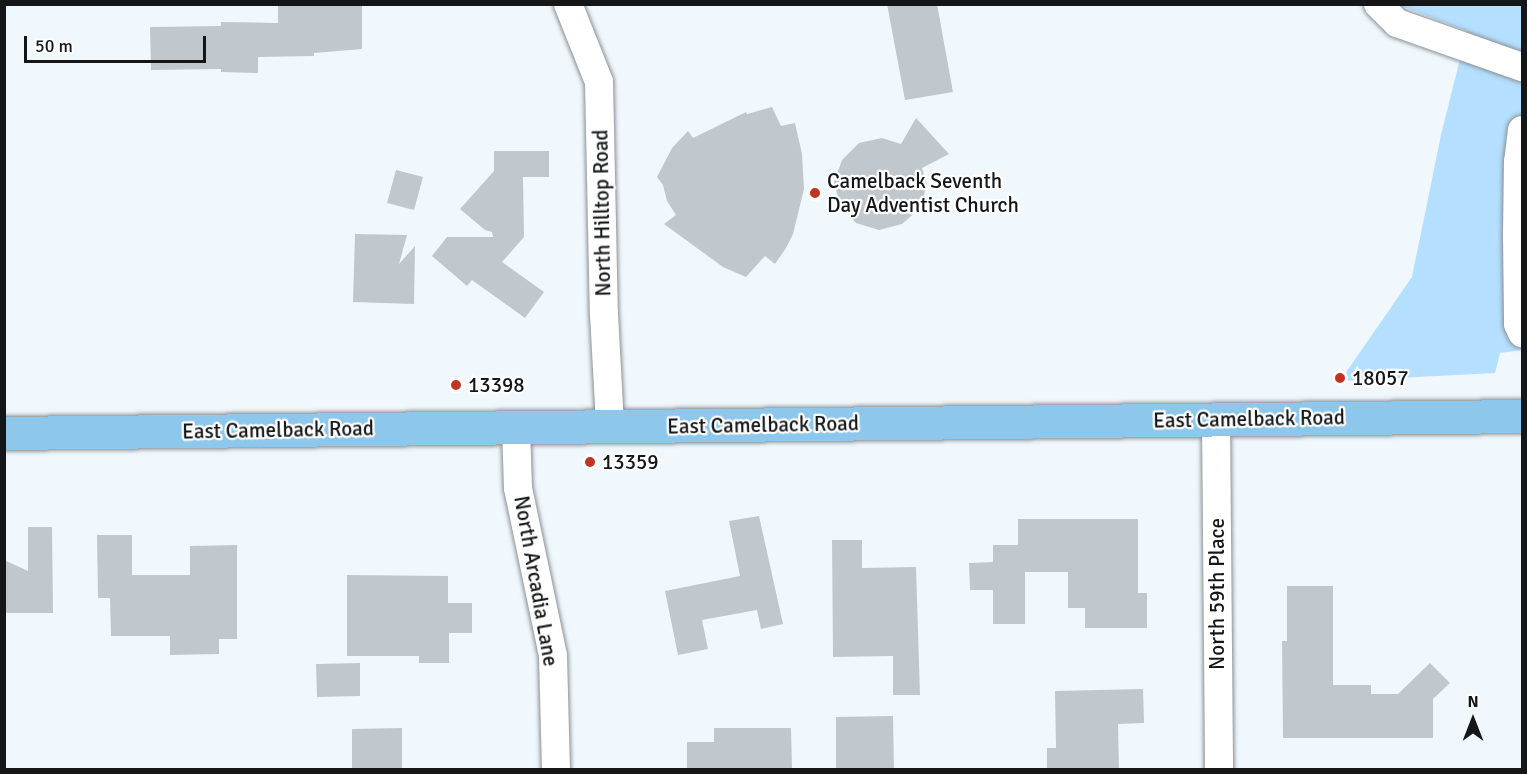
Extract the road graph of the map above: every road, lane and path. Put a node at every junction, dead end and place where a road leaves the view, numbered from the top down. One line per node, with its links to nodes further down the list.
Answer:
1 (568, 4): 8 (street, North Hilltop Road)
2 (1378, 4): 3 (street)
3 (1522, 67)
4 (1522, 130): 5 (street)
5 (1522, 333)
6 (1522, 416): 7 (main road, East Camelback Road)
7 (1216, 419): 8 (main road, East Camelback Road); 12 (street, North 59th Place)
8 (610, 426): 9 (main road, East Camelback Road)
9 (516, 428): 10 (main road, East Camelback Road); 11 (street, North Arcadia Lane)
10 (4, 434)
11 (556, 770)
12 (1219, 770)

